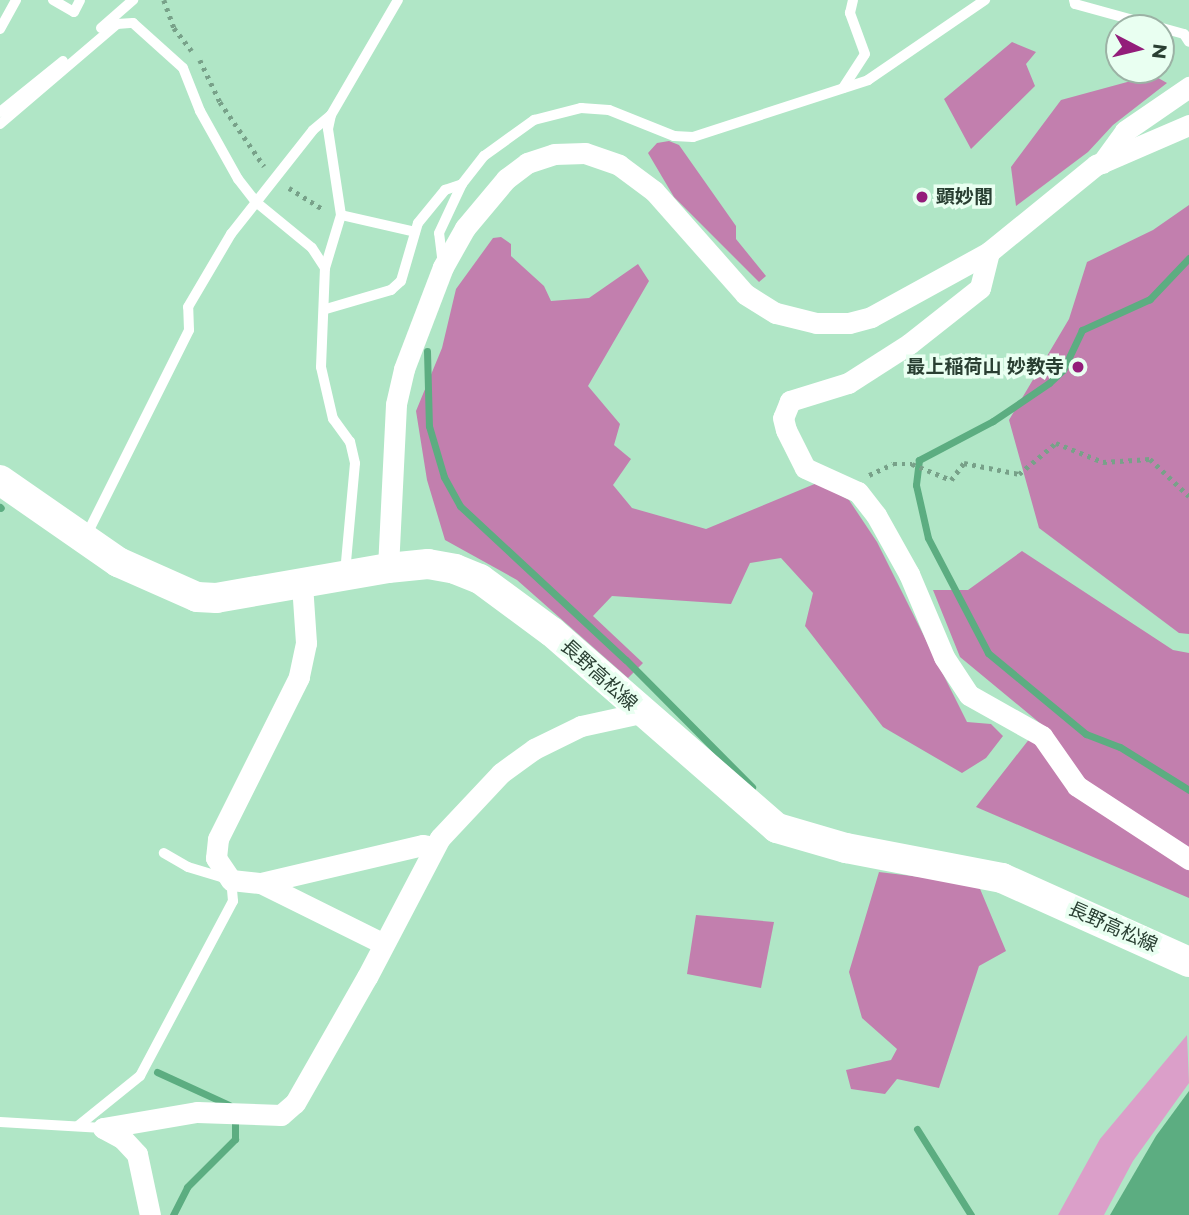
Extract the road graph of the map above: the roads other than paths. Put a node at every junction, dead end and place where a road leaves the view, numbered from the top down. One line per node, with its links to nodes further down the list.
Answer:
1 (16, 0): 9 (lane)
2 (53, 0): 3 (lane)
3 (80, 0)
4 (133, 0): 11 (lane)
5 (398, 0): 15 (lane)
6 (853, 0): 13 (lane)
7 (985, 0): 13 (lane)
8 (1074, 0): 10 (lane)
9 (0, 29)
10 (1189, 42)
11 (61, 68): 14 (lane); 16 (lane); 20 (lane)
12 (1189, 87): 18 (street)
13 (843, 88): 19 (lane)
14 (0, 112)
15 (331, 115): 20 (lane); 21 (lane)
16 (0, 124)
17 (1189, 125): 18 (street)
18 (1101, 163): 23 (street)
19 (462, 184): 22 (lane); 24 (lane)
20 (256, 202): 25 (lane); 28 (lane)
21 (341, 215): 22 (lane); 25 (lane)
22 (415, 232): 26 (lane)
23 (989, 252): 24 (street); 35 (street)
24 (443, 267): 29 (street)
25 (325, 268): 26 (lane)
26 (326, 309): 30 (lane)
27 (0, 480): 28 (main road, 長野高松線)
28 (84, 538): 31 (main road, 長野高松線)
29 (388, 568): 30 (main road, 長野高松線); 32 (main road, 長野高松線)
30 (344, 576): 31 (main road, 長野高松線)
31 (302, 584): 36 (street)
32 (640, 713): 33 (street); 39 (main road, 長野高松線)
33 (434, 848): 37 (street); 38 (street)
34 (164, 853): 36 (lane)
35 (1189, 859)
36 (231, 880): 37 (street); 41 (lane)
37 (261, 883): 38 (street)
38 (384, 944): 42 (street)
39 (1189, 962)
40 (0, 1122): 41 (lane)
41 (78, 1126): 42 (lane)
42 (103, 1128): 43 (street)
43 (150, 1215)

